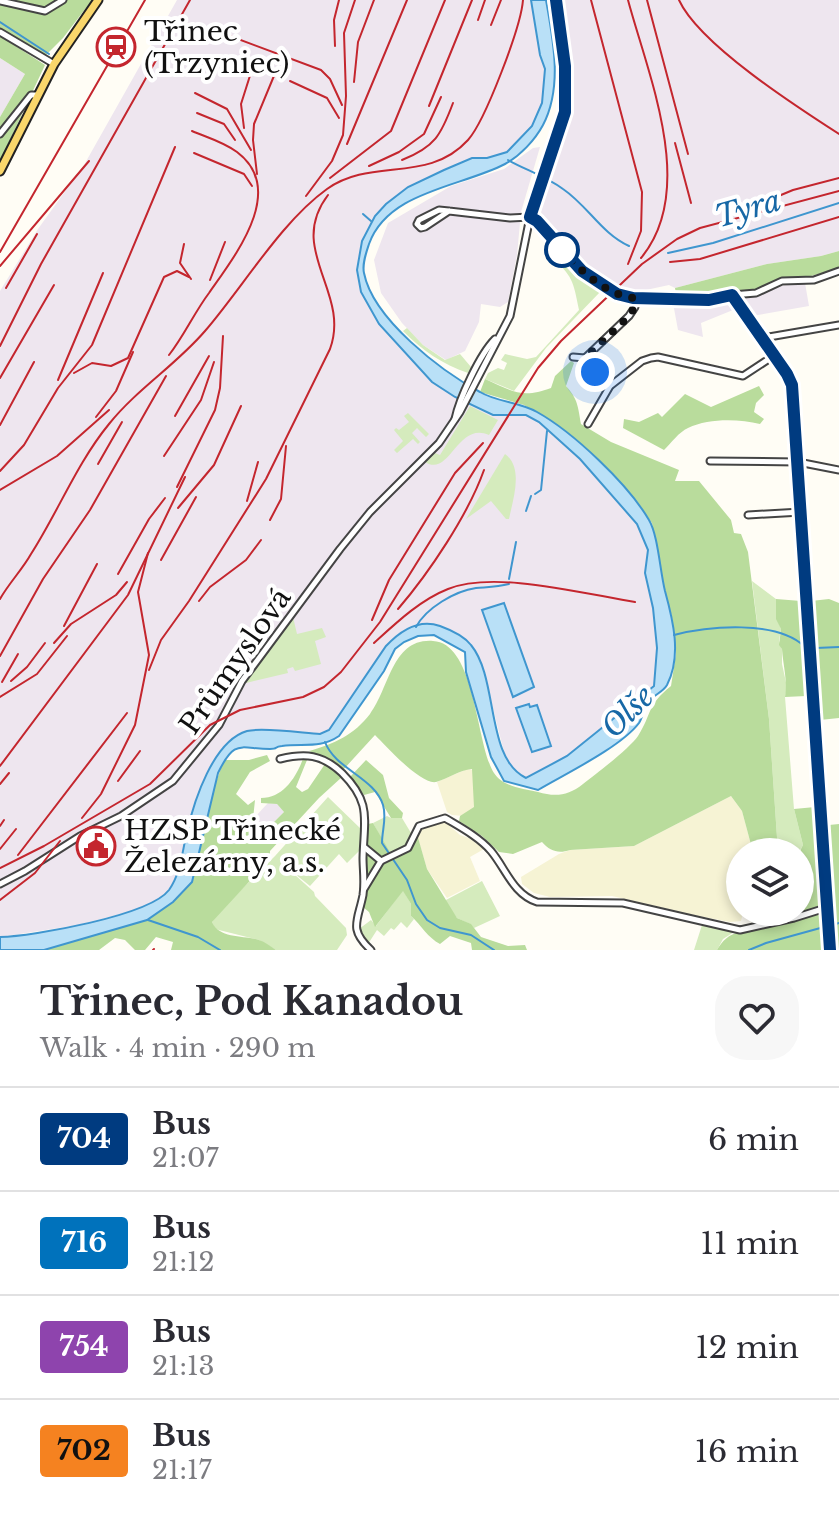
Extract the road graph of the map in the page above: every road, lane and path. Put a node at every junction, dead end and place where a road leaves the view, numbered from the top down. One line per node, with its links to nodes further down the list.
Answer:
1 (63, 0): 4 (street)
2 (98, 0): 6 (main road)
3 (556, 0): 11 (street, Průmyslová)
4 (0, 1)
5 (0, 32): 6 (street)
6 (54, 64): 7 (main road)
7 (38, 95): 8 (street); 9 (main road)
8 (0, 134)
9 (0, 171)
10 (449, 211): 10 (street); 11 (street)
11 (530, 217): 14 (street, bridge); 30 (street, Průmyslová)
12 (839, 271): 13 (street)
13 (732, 295): 14 (street); 16 (street)
14 (633, 298): 18 (street)
15 (839, 325): 16 (street)
16 (763, 338): 17 (street)
17 (775, 355): 20 (street); 23 (street)
18 (586, 356): 19 (street); 20 (street)
19 (573, 357)
20 (610, 386): 21 (street)
21 (588, 424)
22 (710, 461): 23 (street)
23 (798, 462): 24 (street); 25 (street)
24 (839, 470)
25 (801, 512): 26 (street); 32 (street)
26 (748, 515)
27 (280, 759): 28 (street)
28 (364, 847): 29 (street); 31 (street)
29 (381, 861): 31 (street); 32 (street)
30 (0, 884)
31 (363, 890): 33 (street)
32 (829, 905): 34 (street)
33 (371, 950)
34 (830, 950)

